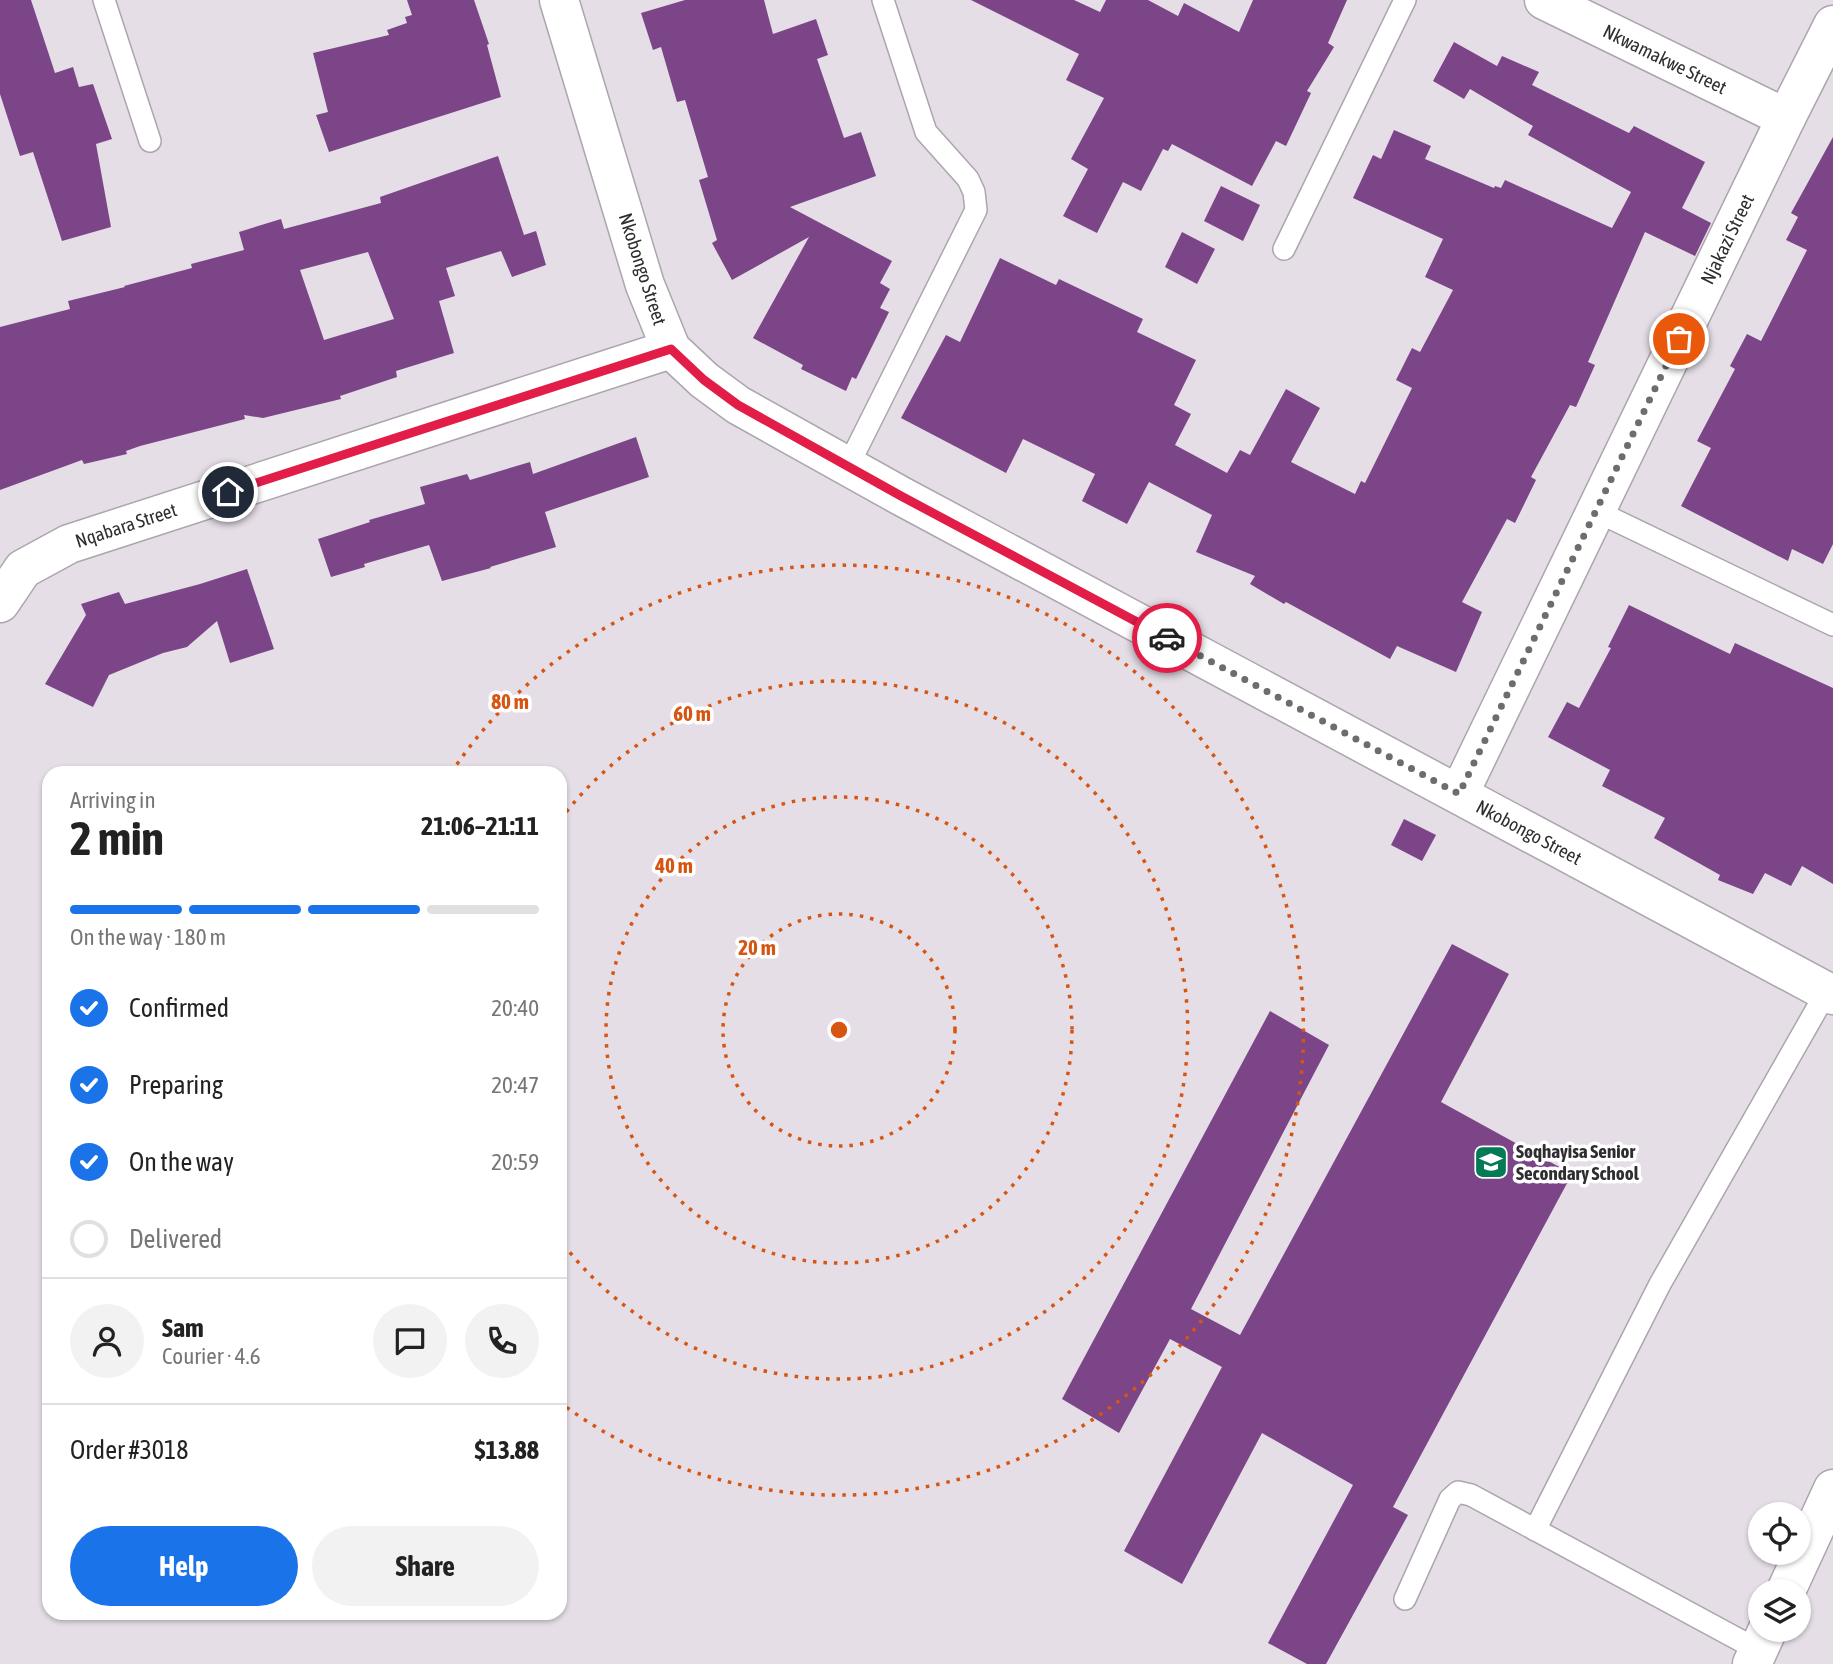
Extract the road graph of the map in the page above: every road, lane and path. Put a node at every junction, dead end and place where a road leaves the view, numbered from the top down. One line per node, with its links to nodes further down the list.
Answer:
1 (104, 0): 9 (lane)
2 (559, 0): 11 (street, Nkobongo Street)
3 (883, 0): 12 (lane)
4 (1405, 0): 10 (lane)
5 (1545, 0): 8 (street, Nkwamakwe Street)
6 (1833, 25): 7 (street, Njakazi Street)
7 (1823, 70): 8 (street, Njakazi Street)
8 (1786, 118): 13 (street, Njakazi Street)
9 (150, 141)
10 (1284, 249)
11 (671, 349): 12 (street, Nkobongo Street); 14 (street, Nqabara Street)
12 (848, 466): 16 (street, Nkobongo Street)
13 (1596, 511): 15 (lane); 16 (street, Njakazi Street)
14 (0, 603)
15 (1833, 625)
16 (1459, 794): 17 (street, Nkobongo Street)
17 (1830, 993): 19 (lane)
18 (1833, 1489): 20 (street)
19 (1535, 1530): 21 (lane); 22 (lane)
20 (1792, 1579)
21 (1405, 1599)
22 (1759, 1648)

